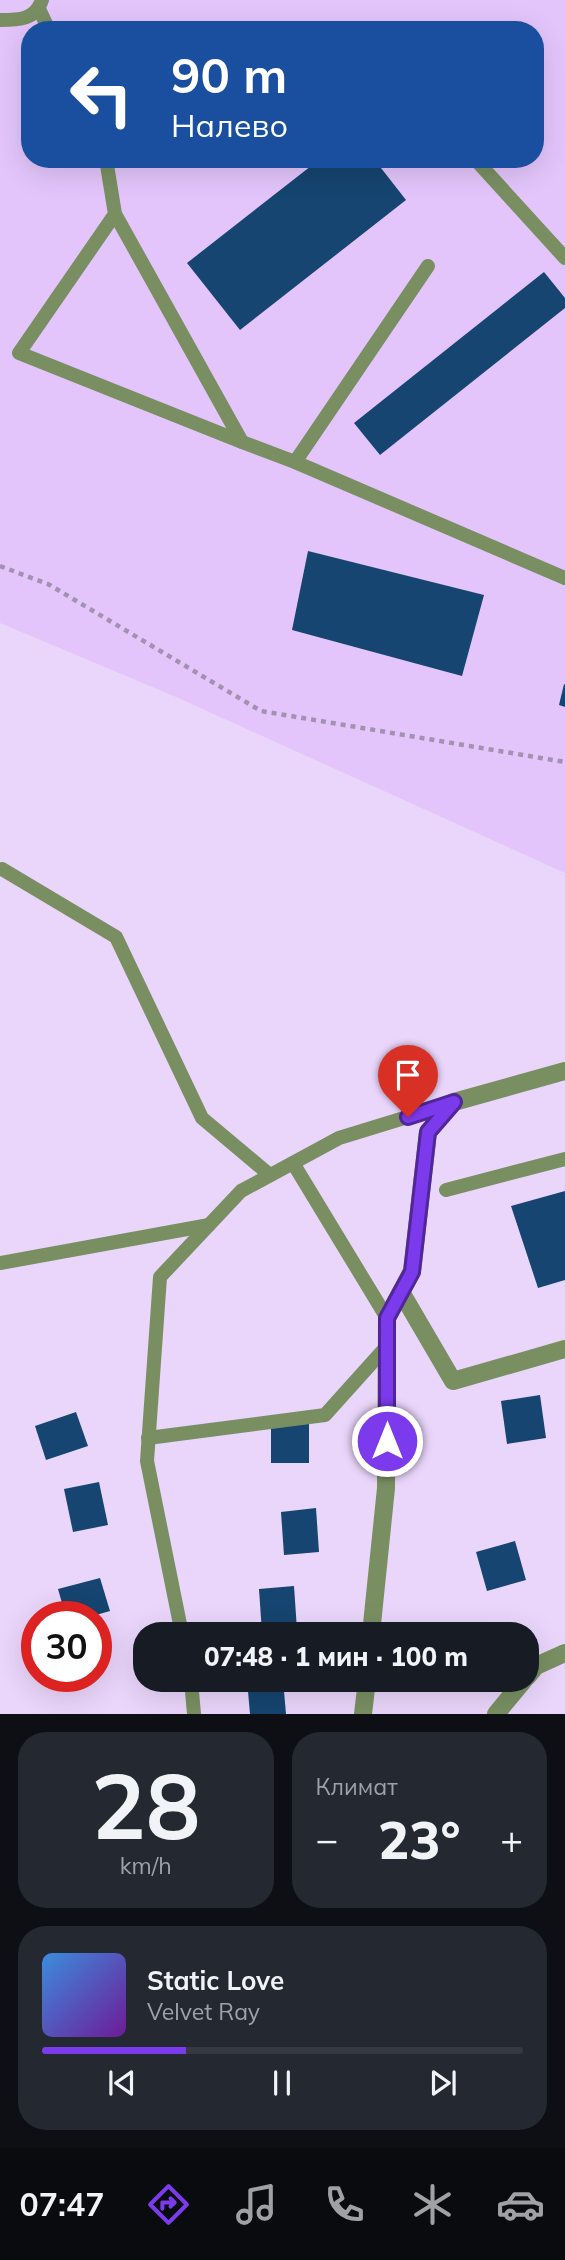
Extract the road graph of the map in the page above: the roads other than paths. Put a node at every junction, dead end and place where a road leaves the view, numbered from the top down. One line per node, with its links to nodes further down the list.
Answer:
1 (40, 4): 2 (lane); 3 (lane)
2 (0, 20)
3 (46, 21)
4 (107, 168): 6 (lane)
5 (483, 168): 7 (lane)
6 (115, 214): 9 (lane); 9 (lane)
7 (565, 258)
8 (428, 266): 10 (lane)
9 (242, 442): 10 (lane)
10 (295, 462): 11 (lane)
11 (565, 578)
12 (2, 869): 17 (lane)
13 (565, 1071): 14 (street)
14 (454, 1102): 16 (lane); 21 (street)
15 (565, 1159): 18 (lane)
16 (293, 1163): 17 (lane); 22 (lane)
17 (270, 1175): 19 (lane)
18 (446, 1190)
19 (209, 1225): 20 (lane); 25 (lane)
20 (0, 1263)
21 (401, 1292): 22 (street); 24 (street)
22 (387, 1318): 23 (street)
23 (387, 1346): 25 (lane); 27 (street)
24 (565, 1349)
25 (148, 1438): 26 (lane)
26 (180, 1622)
27 (372, 1622)
28 (565, 1653): 29 (street)
29 (539, 1665)
30 (192, 1692): 33 (lane)
31 (365, 1692): 34 (street)
32 (514, 1692): 35 (street)
33 (194, 1714)
34 (363, 1714)
35 (496, 1714)

